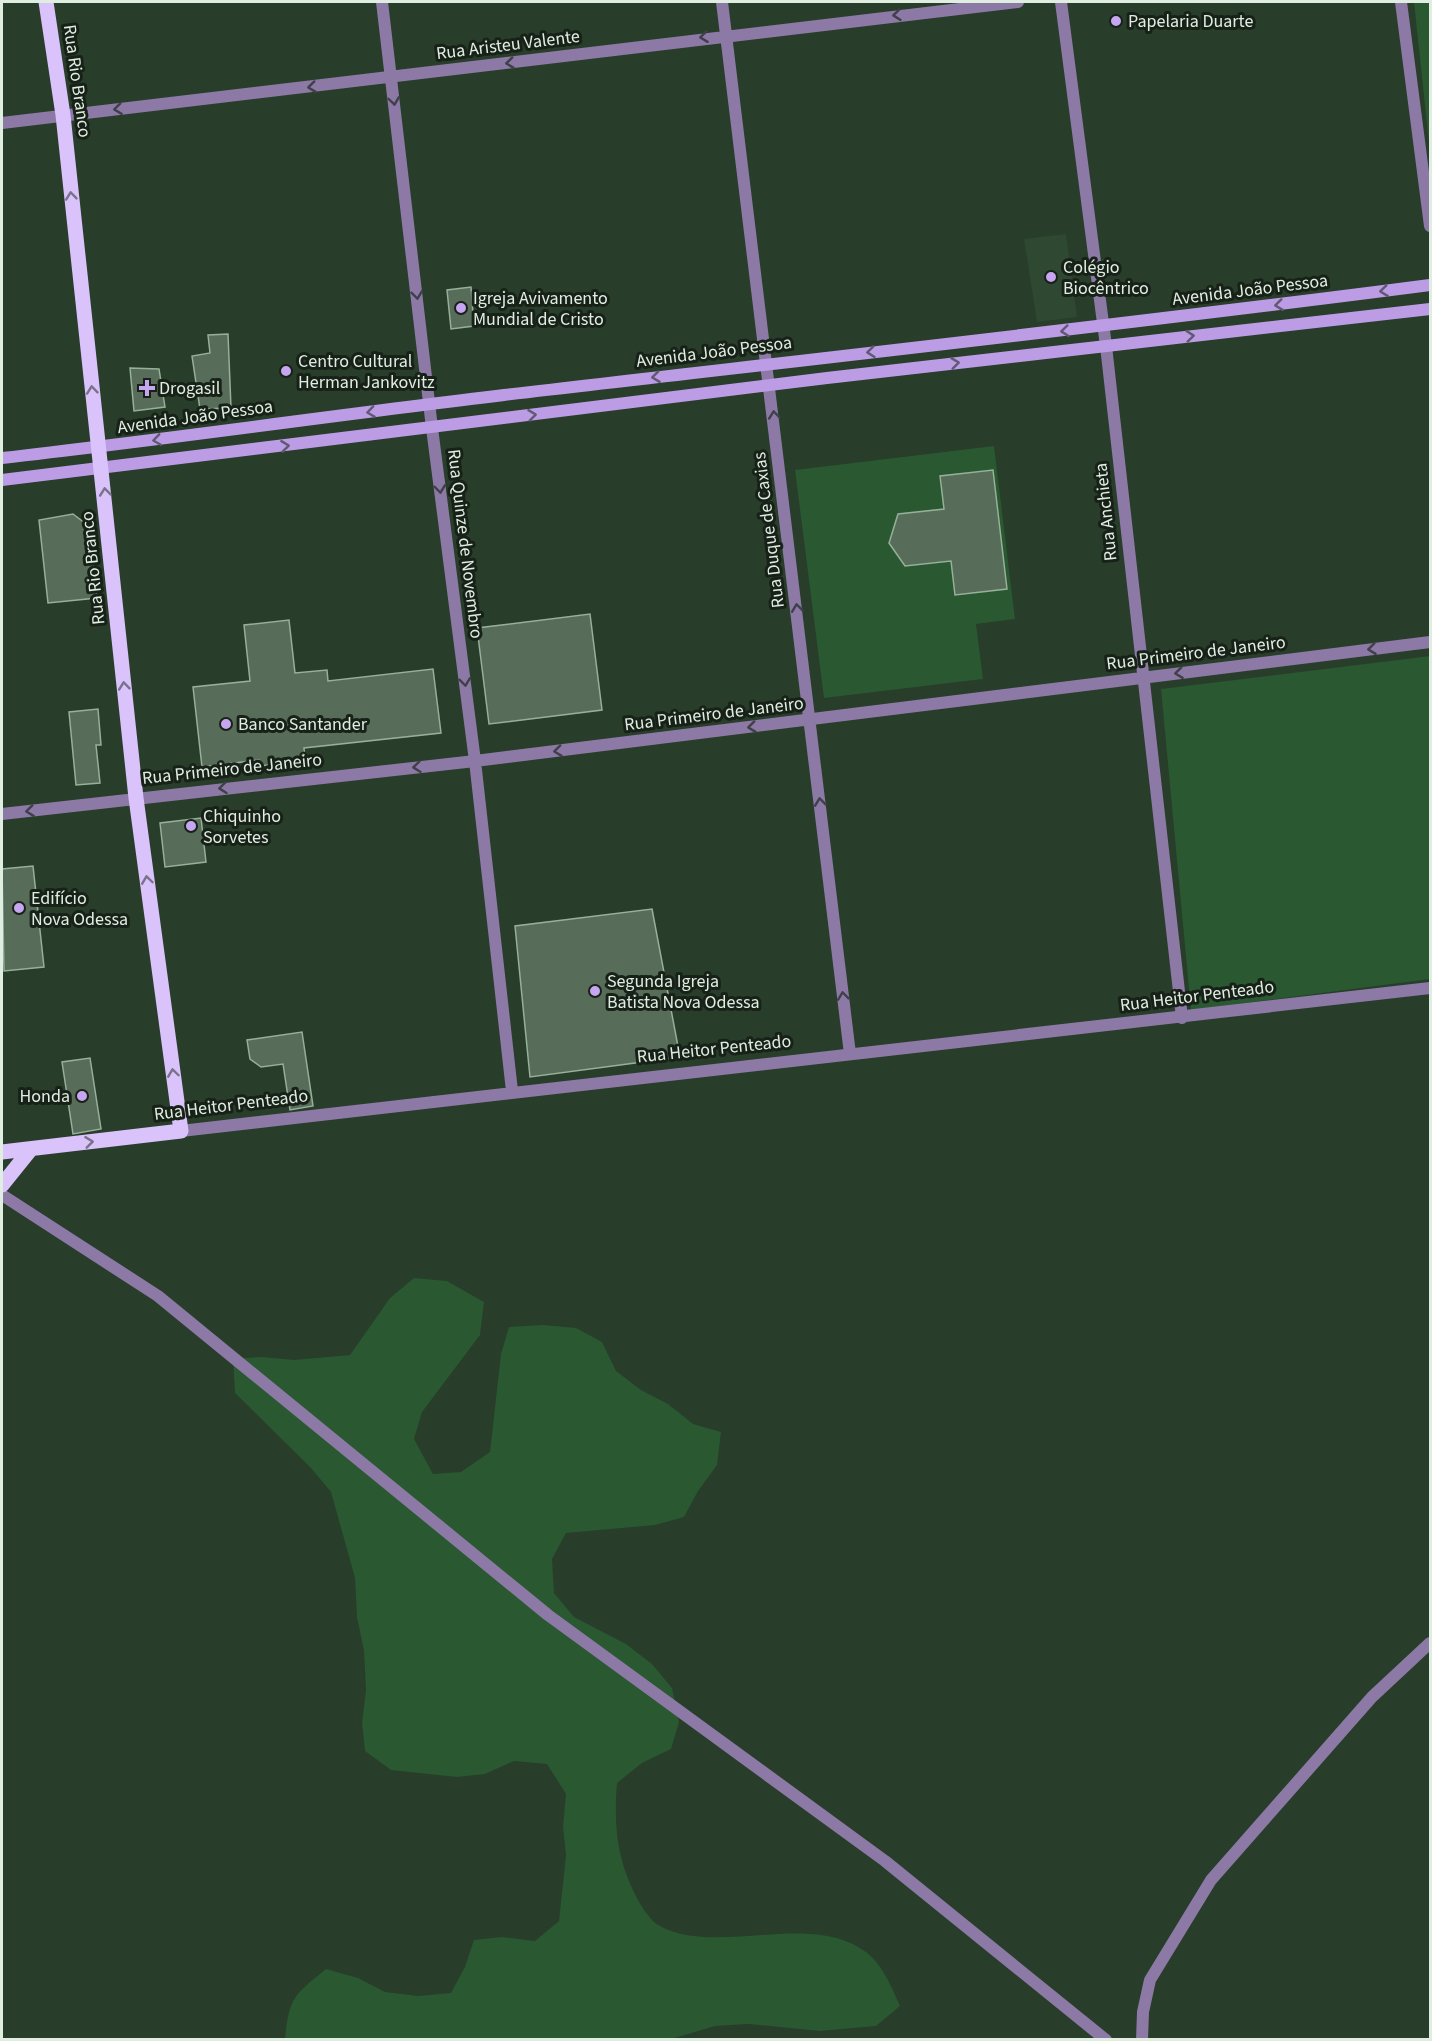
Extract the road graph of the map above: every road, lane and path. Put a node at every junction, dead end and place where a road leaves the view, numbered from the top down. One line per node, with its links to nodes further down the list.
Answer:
1 (46, 2): 9 (main road, Rua Rio Branco)
2 (382, 2): 8 (street, Rua Quinze de Novembro)
3 (722, 2): 7 (street, Rua Duque de Caxias)
4 (1018, 2): 7 (street, Rua Aristeu Valente, one-way to 7)
5 (1061, 2): 18 (street, Rua Anchieta)
6 (1401, 2): 11 (street)
7 (726, 34): 8 (street, Rua Aristeu Valente, one-way to 8); 26 (street, Rua Duque de Caxias)
8 (391, 77): 9 (street, Rua Aristeu Valente, one-way to 9); 34 (street, Rua Quinze de Novembro, one-way to 34)
9 (63, 115): 10 (street, Rua Aristeu Valente); 42 (main road, Rua Rio Branco, one-way to 9)
10 (2, 123)
11 (1431, 226)
12 (1431, 285): 13 (main road, Avenida João Pessoa, one-way to 13)
13 (1337, 297): 14 (main road, Avenida João Pessoa, one-way to 14); 16 (main road)
14 (1242, 309): 17 (main road, Avenida João Pessoa); 19 (main road)
15 (1431, 309): 16 (main road)
16 (1339, 319): 19 (main road)
17 (1154, 320): 18 (main road, Avenida João Pessoa); 21 (main road)
18 (1103, 327): 20 (main road, Avenida João Pessoa, one-way to 20); 23 (street, Rua Anchieta)
19 (1245, 330): 21 (main road, one-way to 19)
20 (1010, 337): 22 (main road, Avenida João Pessoa); 25 (main road)
21 (1156, 340): 23 (main road)
22 (925, 346): 24 (main road, Avenida João Pessoa, one-way to 24); 27 (main road)
23 (1106, 346): 25 (main road); 51 (street, Rua Anchieta)
24 (826, 357): 26 (main road, Avenida João Pessoa); 29 (main road)
25 (1011, 357): 27 (main road, one-way to 25)
26 (768, 364): 28 (main road, Avenida João Pessoa); 31 (street, Rua Duque de Caxias)
27 (926, 367): 29 (main road)
28 (687, 374): 30 (main road, Avenida João Pessoa, one-way to 30); 33 (main road)
29 (827, 378): 31 (main road)
30 (596, 384): 32 (main road, Avenida João Pessoa); 35 (main road)
31 (770, 386): 33 (main road); 52 (street, Rua Duque de Caxias, one-way to 31)
32 (504, 395): 34 (main road, Avenida João Pessoa); 37 (main road)
33 (690, 396): 35 (main road)
34 (429, 404): 36 (main road, Avenida João Pessoa, one-way to 36); 39 (street, Rua Quinze de Novembro)
35 (598, 407): 37 (main road, one-way to 35)
36 (339, 416): 38 (main road, Avenida João Pessoa); 41 (main road)
37 (507, 418): 39 (main road)
38 (261, 426): 40 (main road, Avenida João Pessoa); 43 (main road)
39 (432, 428): 41 (main road); 53 (street, Rua Quinze de Novembro, one-way to 53)
40 (180, 437): 42 (main road, Avenida João Pessoa, one-way to 42); 46 (main road)
41 (342, 439): 43 (main road, one-way to 41)
42 (98, 448): 44 (main road, Avenida João Pessoa); 47 (main road, Rua Rio Branco)
43 (264, 448): 46 (main road)
44 (19, 456): 45 (main road, Avenida João Pessoa); 48 (main road)
45 (2, 458)
46 (182, 458): 47 (main road)
47 (102, 468): 48 (main road); 54 (main road, Rua Rio Branco, one-way to 47)
48 (22, 477): 49 (main road)
49 (2, 480)
50 (1431, 642): 51 (street, Rua Primeiro de Janeiro, one-way to 51)
51 (1142, 678): 52 (street, Rua Primeiro de Janeiro); 57 (street, Rua Anchieta)
52 (810, 720): 53 (street, Rua Primeiro de Janeiro, one-way to 53); 58 (street, Rua Duque de Caxias, one-way to 52)
53 (475, 761): 54 (street, Rua Primeiro de Janeiro, one-way to 54); 59 (street, Rua Quinze de Novembro)
54 (136, 798): 55 (street, Rua Primeiro de Janeiro, one-way to 55); 60 (main road, Rua Rio Branco, one-way to 54)
55 (2, 814)
56 (1431, 988): 57 (street, Rua Heitor Penteado)
57 (1182, 1018): 58 (street, Rua Heitor Penteado)
58 (850, 1054): 59 (street, Rua Heitor Penteado)
59 (512, 1091): 60 (street, Rua Heitor Penteado)
60 (181, 1131): 61 (main road, Rua Heitor Penteado, one-way to 60)
61 (31, 1149): 62 (main road, Rua Heitor Penteado); 63 (main road)
62 (2, 1152)
63 (2, 1185)
64 (2, 1195): 66 (street)
65 (1431, 1643): 67 (street)
66 (1106, 2040)
67 (1142, 2040)

